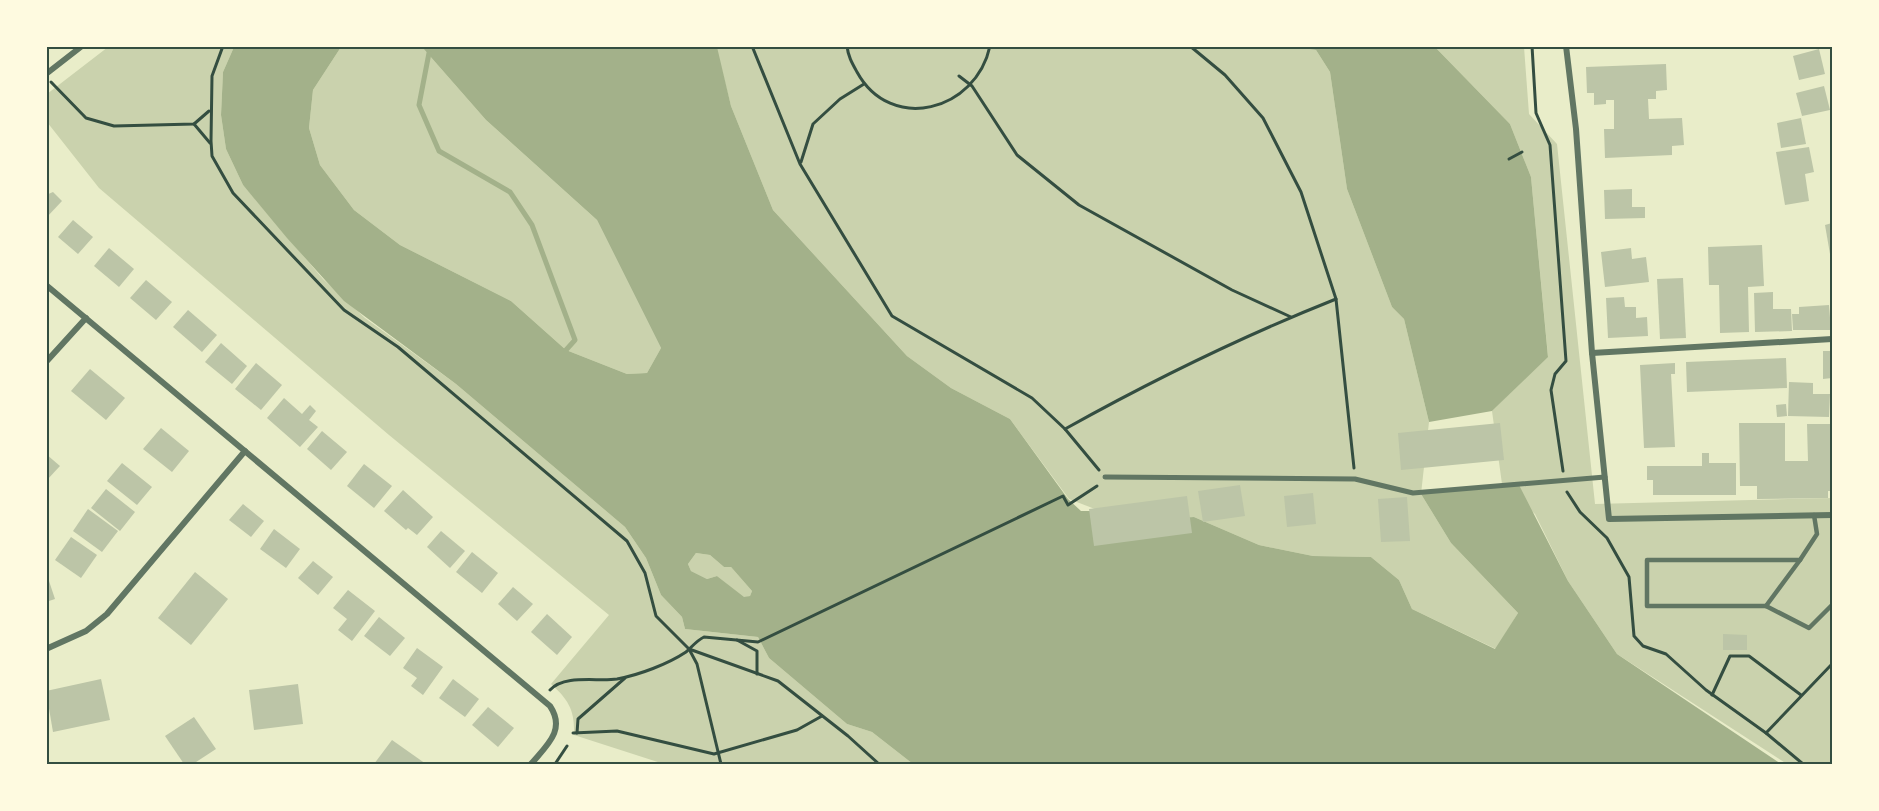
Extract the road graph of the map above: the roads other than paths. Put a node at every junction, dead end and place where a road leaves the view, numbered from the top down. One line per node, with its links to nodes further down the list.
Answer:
1 (82, 46): 3 (street)
2 (1566, 46): 7 (street)
3 (46, 74)
4 (46, 285): 5 (street)
5 (86, 318): 8 (street); 9 (street)
6 (1833, 339): 7 (street)
7 (1592, 353): 11 (street)
8 (46, 362)
9 (245, 451): 17 (street); 18 (street)
10 (1105, 477): 11 (street)
11 (1605, 477): 12 (street)
12 (1814, 515): 13 (street); 14 (lane)
13 (1833, 515)
14 (1800, 560): 16 (lane); 16 (lane)
15 (1833, 605): 16 (lane)
16 (1766, 606)
17 (46, 649)
18 (531, 765)

